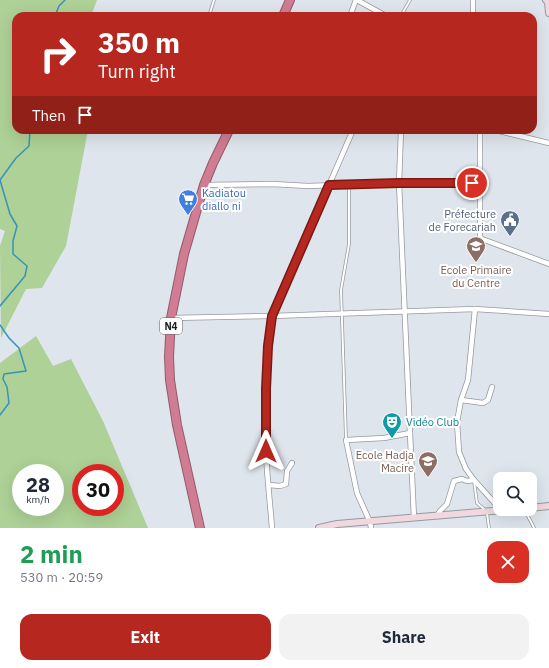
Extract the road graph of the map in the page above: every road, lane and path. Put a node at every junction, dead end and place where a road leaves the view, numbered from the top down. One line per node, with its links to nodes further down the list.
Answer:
1 (214, 0): 7 (lane)
2 (290, 0): 8 (highway)
3 (356, 0): 9 (street); 10 (street)
4 (410, 0): 11 (lane)
5 (473, 0): 12 (street)
6 (548, 1): 13 (street)
7 (210, 12)
8 (285, 12)
9 (352, 12)
10 (378, 12)
11 (403, 12)
12 (473, 12)
13 (549, 13)
14 (227, 134): 22 (highway, N4)
15 (351, 134): 23 (street)
16 (401, 134): 20 (street)
17 (480, 134): 21 (street)
18 (512, 134): 19 (street)
19 (549, 143)
20 (399, 183): 21 (street); 24 (street); 27 (street)
21 (480, 183): 25 (street)
22 (204, 185): 23 (street); 31 (highway, N4)
23 (329, 185): 24 (street); 30 (street)
24 (349, 185): 28 (lane)
25 (549, 264)
26 (475, 309): 27 (street); 29 (street); 33 (street)
27 (404, 311): 28 (street); 34 (street)
28 (342, 314): 30 (street); 35 (lane)
29 (549, 314)
30 (272, 316): 31 (street); 38 (street)
31 (171, 318): 48 (highway, N4)
32 (492, 387): 33 (street)
33 (462, 400): 37 (street)
34 (410, 434): 35 (street); 46 (street)
35 (346, 440): 47 (street)
36 (292, 463): 38 (street)
37 (474, 480): 39 (street); 43 (lane); 44 (street)
38 (269, 485): 49 (street)
39 (493, 501)
40 (549, 506): 41 (street)
41 (537, 507)
42 (493, 510): 43 (street)
43 (486, 512): 44 (street); 51 (lane)
44 (437, 516): 46 (street)
45 (528, 516): 52 (lane)
46 (414, 518): 47 (street)
47 (371, 525): 50 (street)
48 (200, 528)
49 (272, 528)
50 (319, 528)
51 (489, 528)
52 (534, 528)

